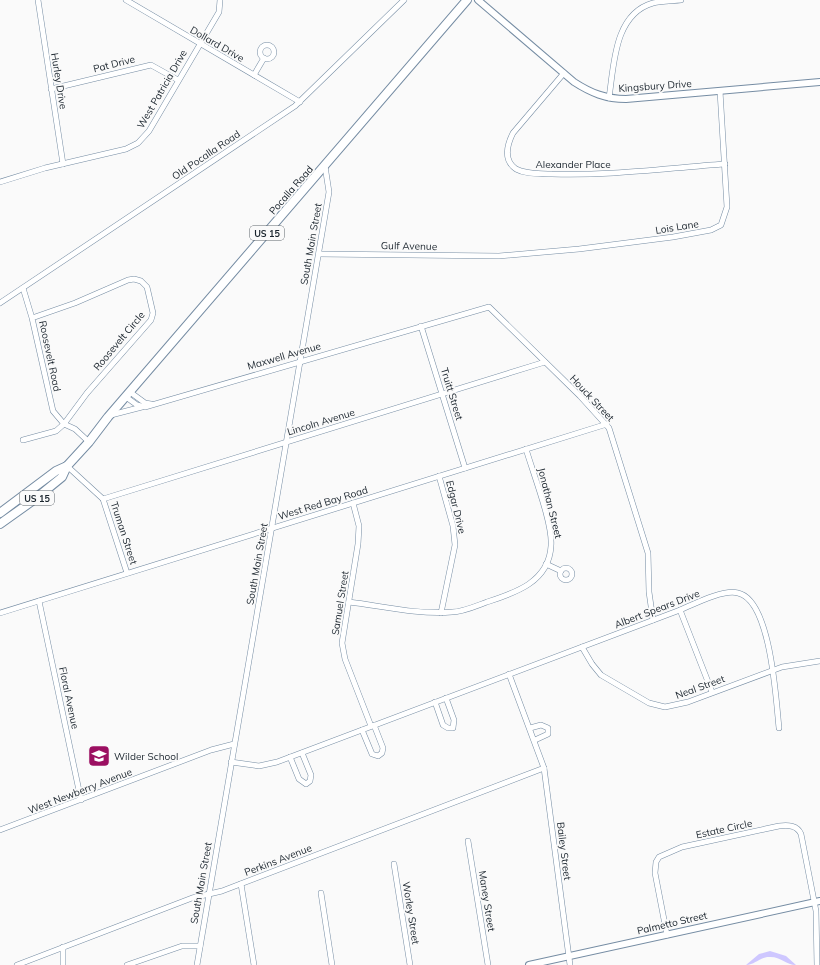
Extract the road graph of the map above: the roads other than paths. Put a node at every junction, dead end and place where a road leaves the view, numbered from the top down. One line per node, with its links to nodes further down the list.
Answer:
1 (38, 0): 14 (street, Hurley Drive)
2 (126, 0): 8 (street, Dollard Drive)
3 (220, 0): 8 (street, West Patricia Drive)
4 (404, 0): 17 (street, Old Pocalla Road)
5 (466, 0): 20 (main road, Pocalla Road / US 15)
6 (478, 0): 10 (street, Kingsbury Drive)
7 (681, 0): 16 (street)
8 (199, 44): 11 (street, Dollard Drive); 12 (street, West Patricia Drive)
9 (264, 58): 11 (street)
10 (564, 73): 16 (street, Kingsbury Drive); 19 (street, Alexander Place)
11 (254, 75): 17 (street, Dollard Drive)
12 (178, 80): 14 (street, Pat Drive); 18 (street, West Patricia Drive)
13 (820, 82): 15 (street, Kingsbury Drive)
14 (51, 89): 18 (street, Hurley Drive)
15 (720, 91): 16 (street, Kingsbury Drive); 19 (street, Lois Lane)
16 (609, 98)
17 (300, 102): 24 (street, Old Pocalla Road)
18 (63, 164): 21 (street, West Patricia Drive)
19 (725, 164): 23 (street, Lois Lane)
20 (325, 166): 22 (street, South Main Street); 31 (main road, Pocalla Road / US 15)
21 (0, 182)
22 (319, 254): 23 (street, Gulf Avenue); 28 (street, South Main Street)
23 (499, 256)
24 (23, 288): 25 (street, Old Pocalla Road); 26 (street, Roosevelt Road)
25 (0, 303)
26 (32, 318): 35 (street, Roosevelt Road); 35 (street, Roosevelt Circle)
27 (421, 326): 28 (street, Maxwell Avenue); 29 (street, Houck Street); 30 (street, Truitt Street)
28 (300, 361): 32 (street, Maxwell Avenue); 39 (street, South Main Street)
29 (545, 362): 30 (street, Lincoln Avenue); 36 (street, Houck Street)
30 (442, 394): 39 (street, Lincoln Avenue); 42 (street, Truitt Street)
31 (128, 395): 32 (street); 33 (street); 34 (main road, Pocalla Road / US 15)
32 (152, 404): 33 (street, Maxwell Avenue)
33 (145, 407): 34 (street, Maxwell Avenue)
34 (110, 415): 38 (main road, Pocalla Road / US 15)
35 (64, 424): 37 (street); 38 (street)
36 (607, 424): 40 (street, West Red Bay Road); 57 (street, Houck Street)
37 (23, 440)
38 (89, 442): 41 (main road, Pocalla Road / US 15)
39 (286, 442): 44 (street, Lincoln Avenue); 48 (street, South Main Street)
40 (526, 449): 42 (street, West Red Bay Road); 49 (street, Jonathan Street)
41 (67, 466): 44 (street, Truman Street); 46 (main road, Pocalla Road / US 15); 47 (main road, Pocalla Road / US 15)
42 (465, 468): 43 (street, West Red Bay Road)
43 (439, 476): 45 (street, West Red Bay Road); 56 (street, Edgar Drive)
44 (103, 499): 51 (street, Truman Street)
45 (353, 503): 48 (street, West Red Bay Road); 53 (street, Samuel Street)
46 (0, 513)
47 (0, 524)
48 (272, 528): 51 (street, West Red Bay Road); 70 (street, South Main Street)
49 (546, 564): 50 (street); 56 (street, Jonathan Street)
50 (561, 571)
51 (127, 573): 52 (street, West Red Bay Road)
52 (39, 601): 55 (street, West Red Bay Road); 75 (street, Floral Avenue)
53 (348, 602): 56 (street, Jonathan Street); 65 (street, Samuel Street)
54 (680, 610): 57 (street, Albert Spears Drive); 60 (street, Albert Spears Drive); 62 (street)
55 (0, 613)
56 (441, 613)
57 (653, 620): 58 (street, Albert Spears Drive)
58 (582, 647): 61 (street, Albert Spears Drive); 62 (street, Neal Street)
59 (820, 661): 60 (street, Neal Street)
60 (772, 670): 62 (street, Neal Street); 67 (street, Albert Spears Drive)
61 (509, 674): 63 (street, Albert Spears Drive); 66 (street, Bailey Street)
62 (712, 692)
63 (446, 698): 64 (street, Albert Spears Drive); 64 (street)
64 (435, 702): 65 (street, Albert Spears Drive)
65 (373, 726): 68 (street, Albert Spears Drive); 68 (street)
66 (530, 728): 69 (street, Bailey Street); 69 (street)
67 (779, 728)
68 (362, 730): 71 (street, Albert Spears Drive)
69 (535, 740): 74 (street, Bailey Street)
70 (234, 744): 73 (street, South Main Street); 75 (street, West Newberry Avenue)
71 (302, 753): 72 (street, Albert Spears Drive); 72 (street)
72 (290, 757): 73 (street, Albert Spears Drive)
73 (231, 762): 81 (street, South Main Street)
74 (544, 768): 79 (street, Perkins Avenue); 86 (street, Bailey Street)
75 (81, 800): 76 (street, West Newberry Avenue)
76 (0, 830)
77 (468, 841): 94 (street, Maney Street)
78 (394, 864): 93 (street, Worley Street)
79 (241, 884): 81 (street, Perkins Avenue); 91 (street)
80 (321, 893): 92 (street)
81 (208, 894): 84 (street, South Main Street); 85 (street, Perkins Avenue)
82 (817, 901): 83 (street, Palmetto Street); 83 (street, Estate Circle); 97 (street, Estate Circle)
83 (667, 935): 86 (street, Palmetto Street)
84 (200, 946): 89 (street); 90 (street, South Main Street)
85 (63, 947): 87 (street, Perkins Avenue); 88 (street)
86 (569, 956): 95 (street, Palmetto Street); 96 (street, Bailey Street)
87 (17, 965)
88 (63, 965)
89 (127, 965)
90 (197, 965)
91 (254, 965)
92 (332, 965)
93 (410, 965)
94 (488, 965)
95 (529, 965)
96 (570, 965)
97 (817, 965)

